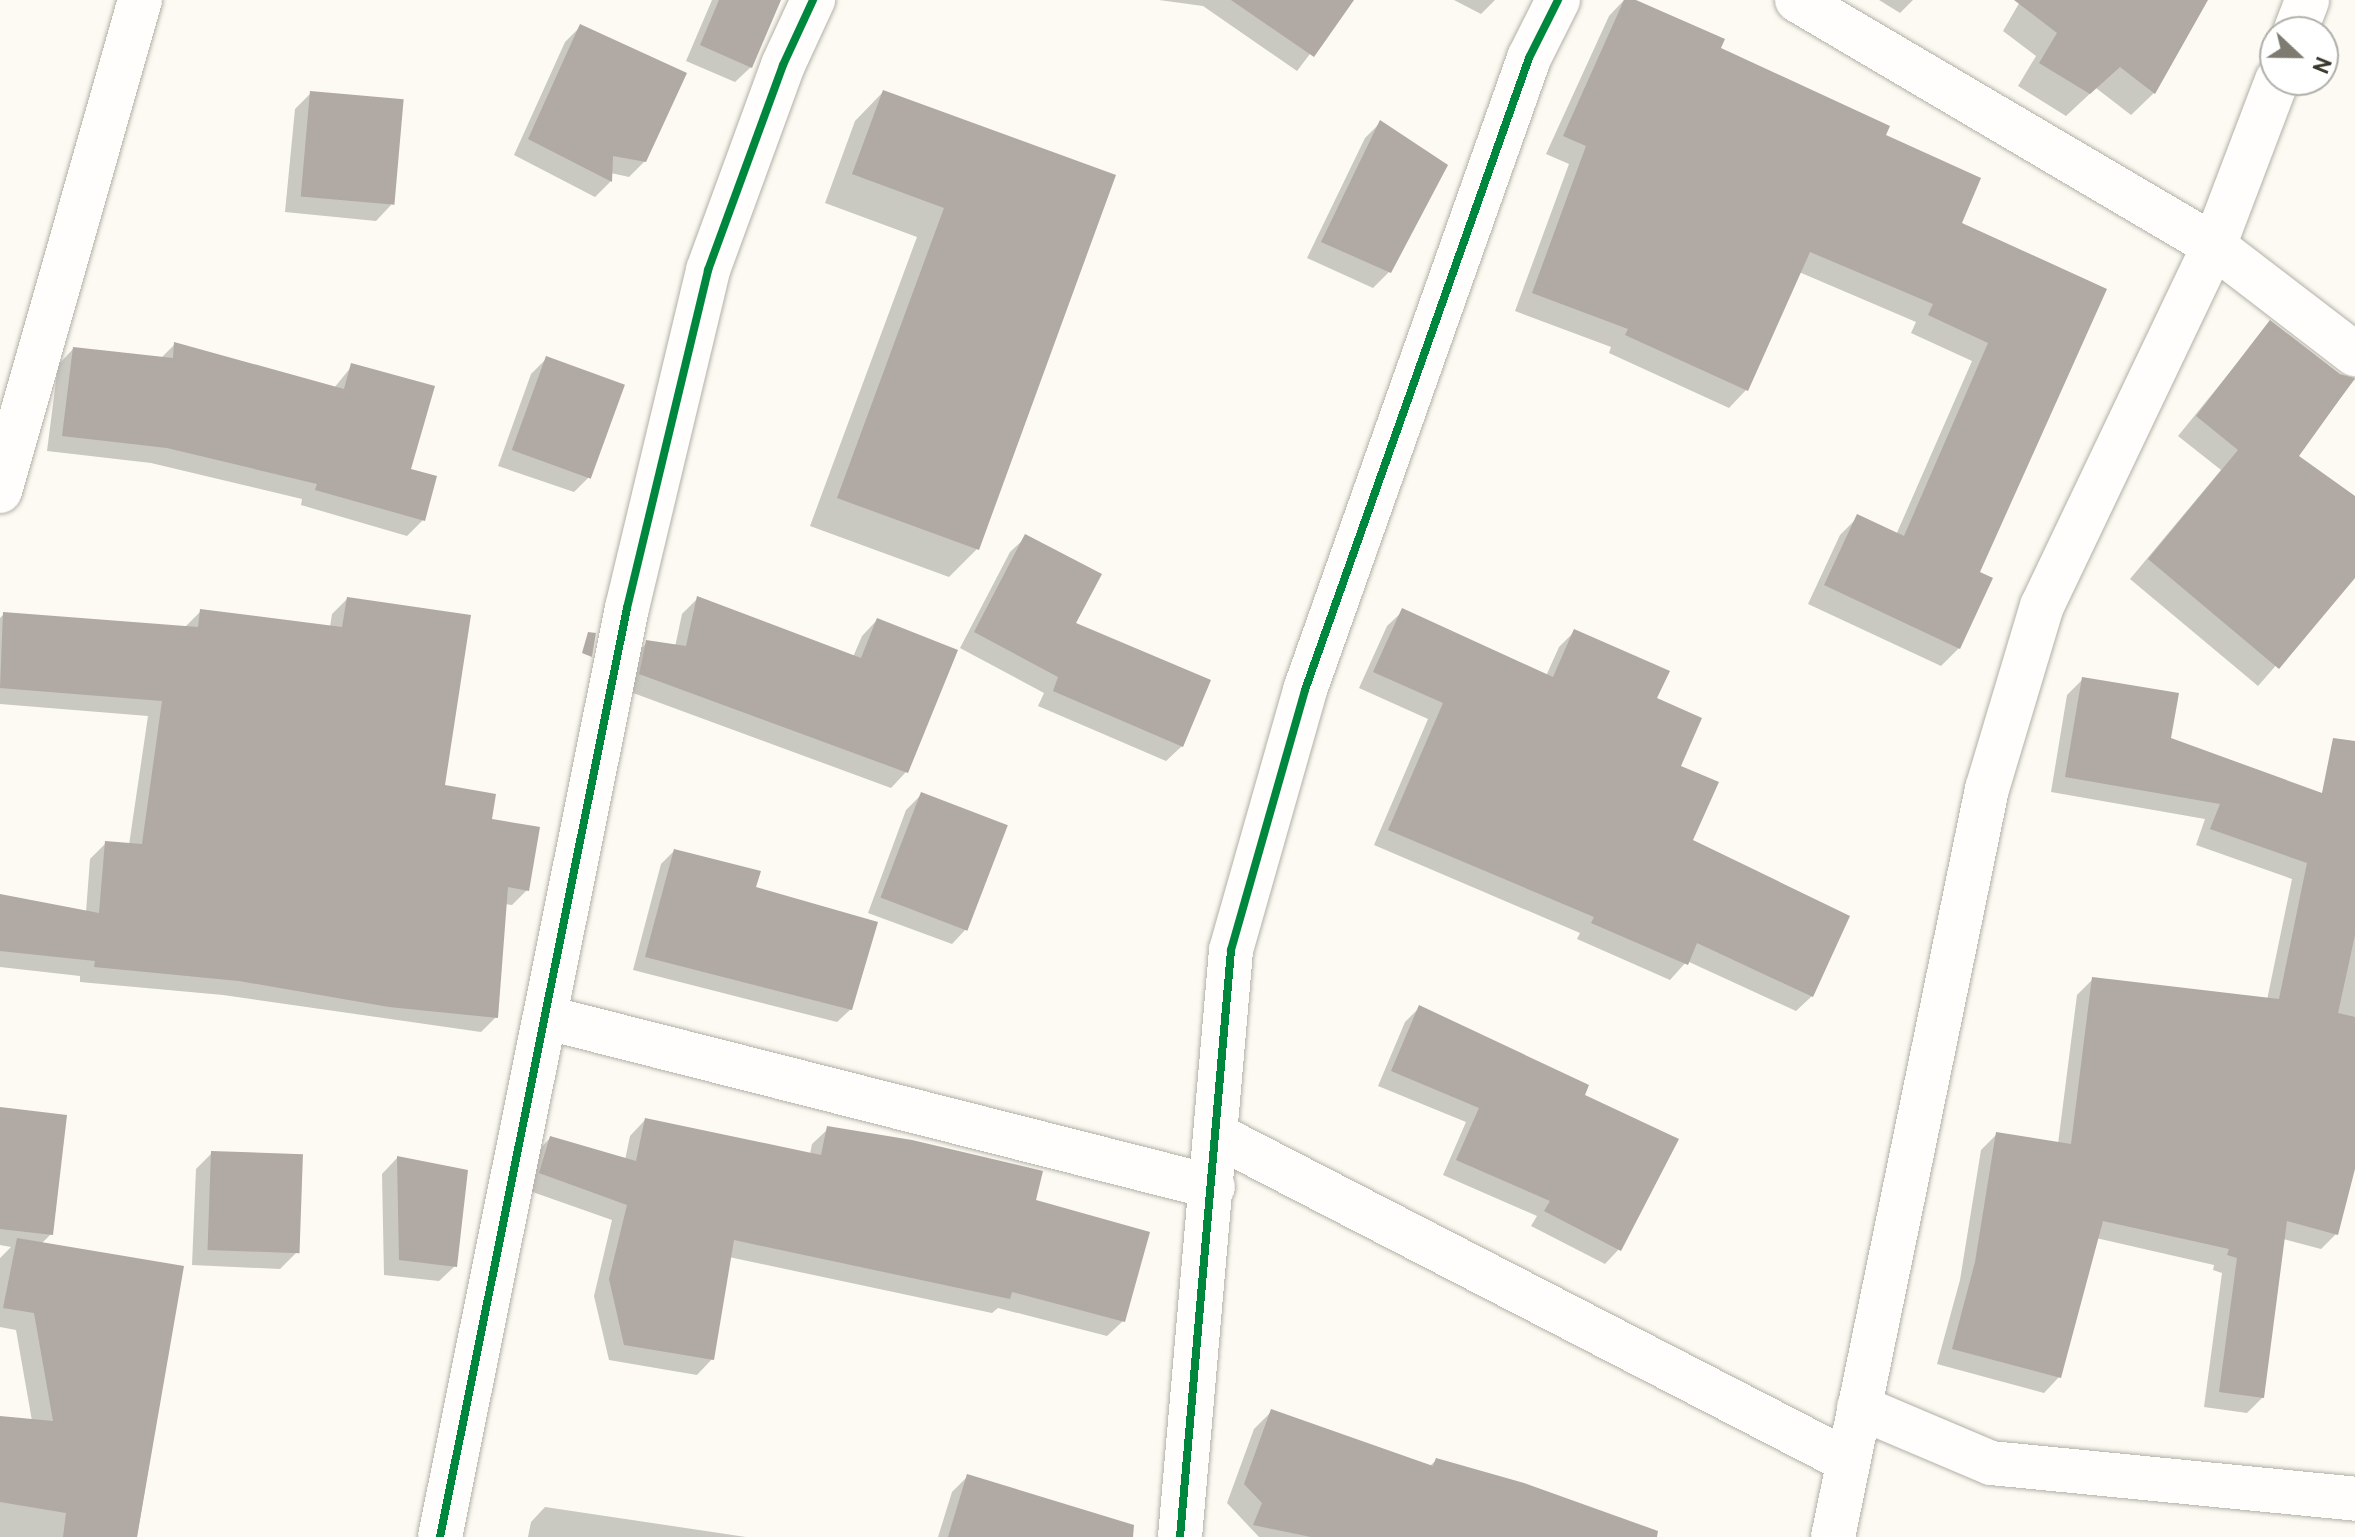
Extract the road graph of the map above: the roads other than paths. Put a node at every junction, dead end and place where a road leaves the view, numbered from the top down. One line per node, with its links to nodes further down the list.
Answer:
1 (140, 0): 8 (street)
2 (813, 0): 9 (street)
3 (1558, 0): 10 (street)
4 (1797, 0): 6 (street)
5 (2271, 96): 6 (street)
6 (2214, 246): 7 (street); 12 (street)
7 (2355, 354)
8 (0, 491)
9 (548, 1018): 11 (street); 15 (street)
10 (1216, 1135): 11 (street); 13 (street)
11 (1213, 1187): 16 (street)
12 (1859, 1407): 13 (street); 14 (street)
13 (1848, 1461): 17 (street)
14 (2355, 1499)
15 (440, 1537)
16 (1180, 1537)
17 (1833, 1537)

